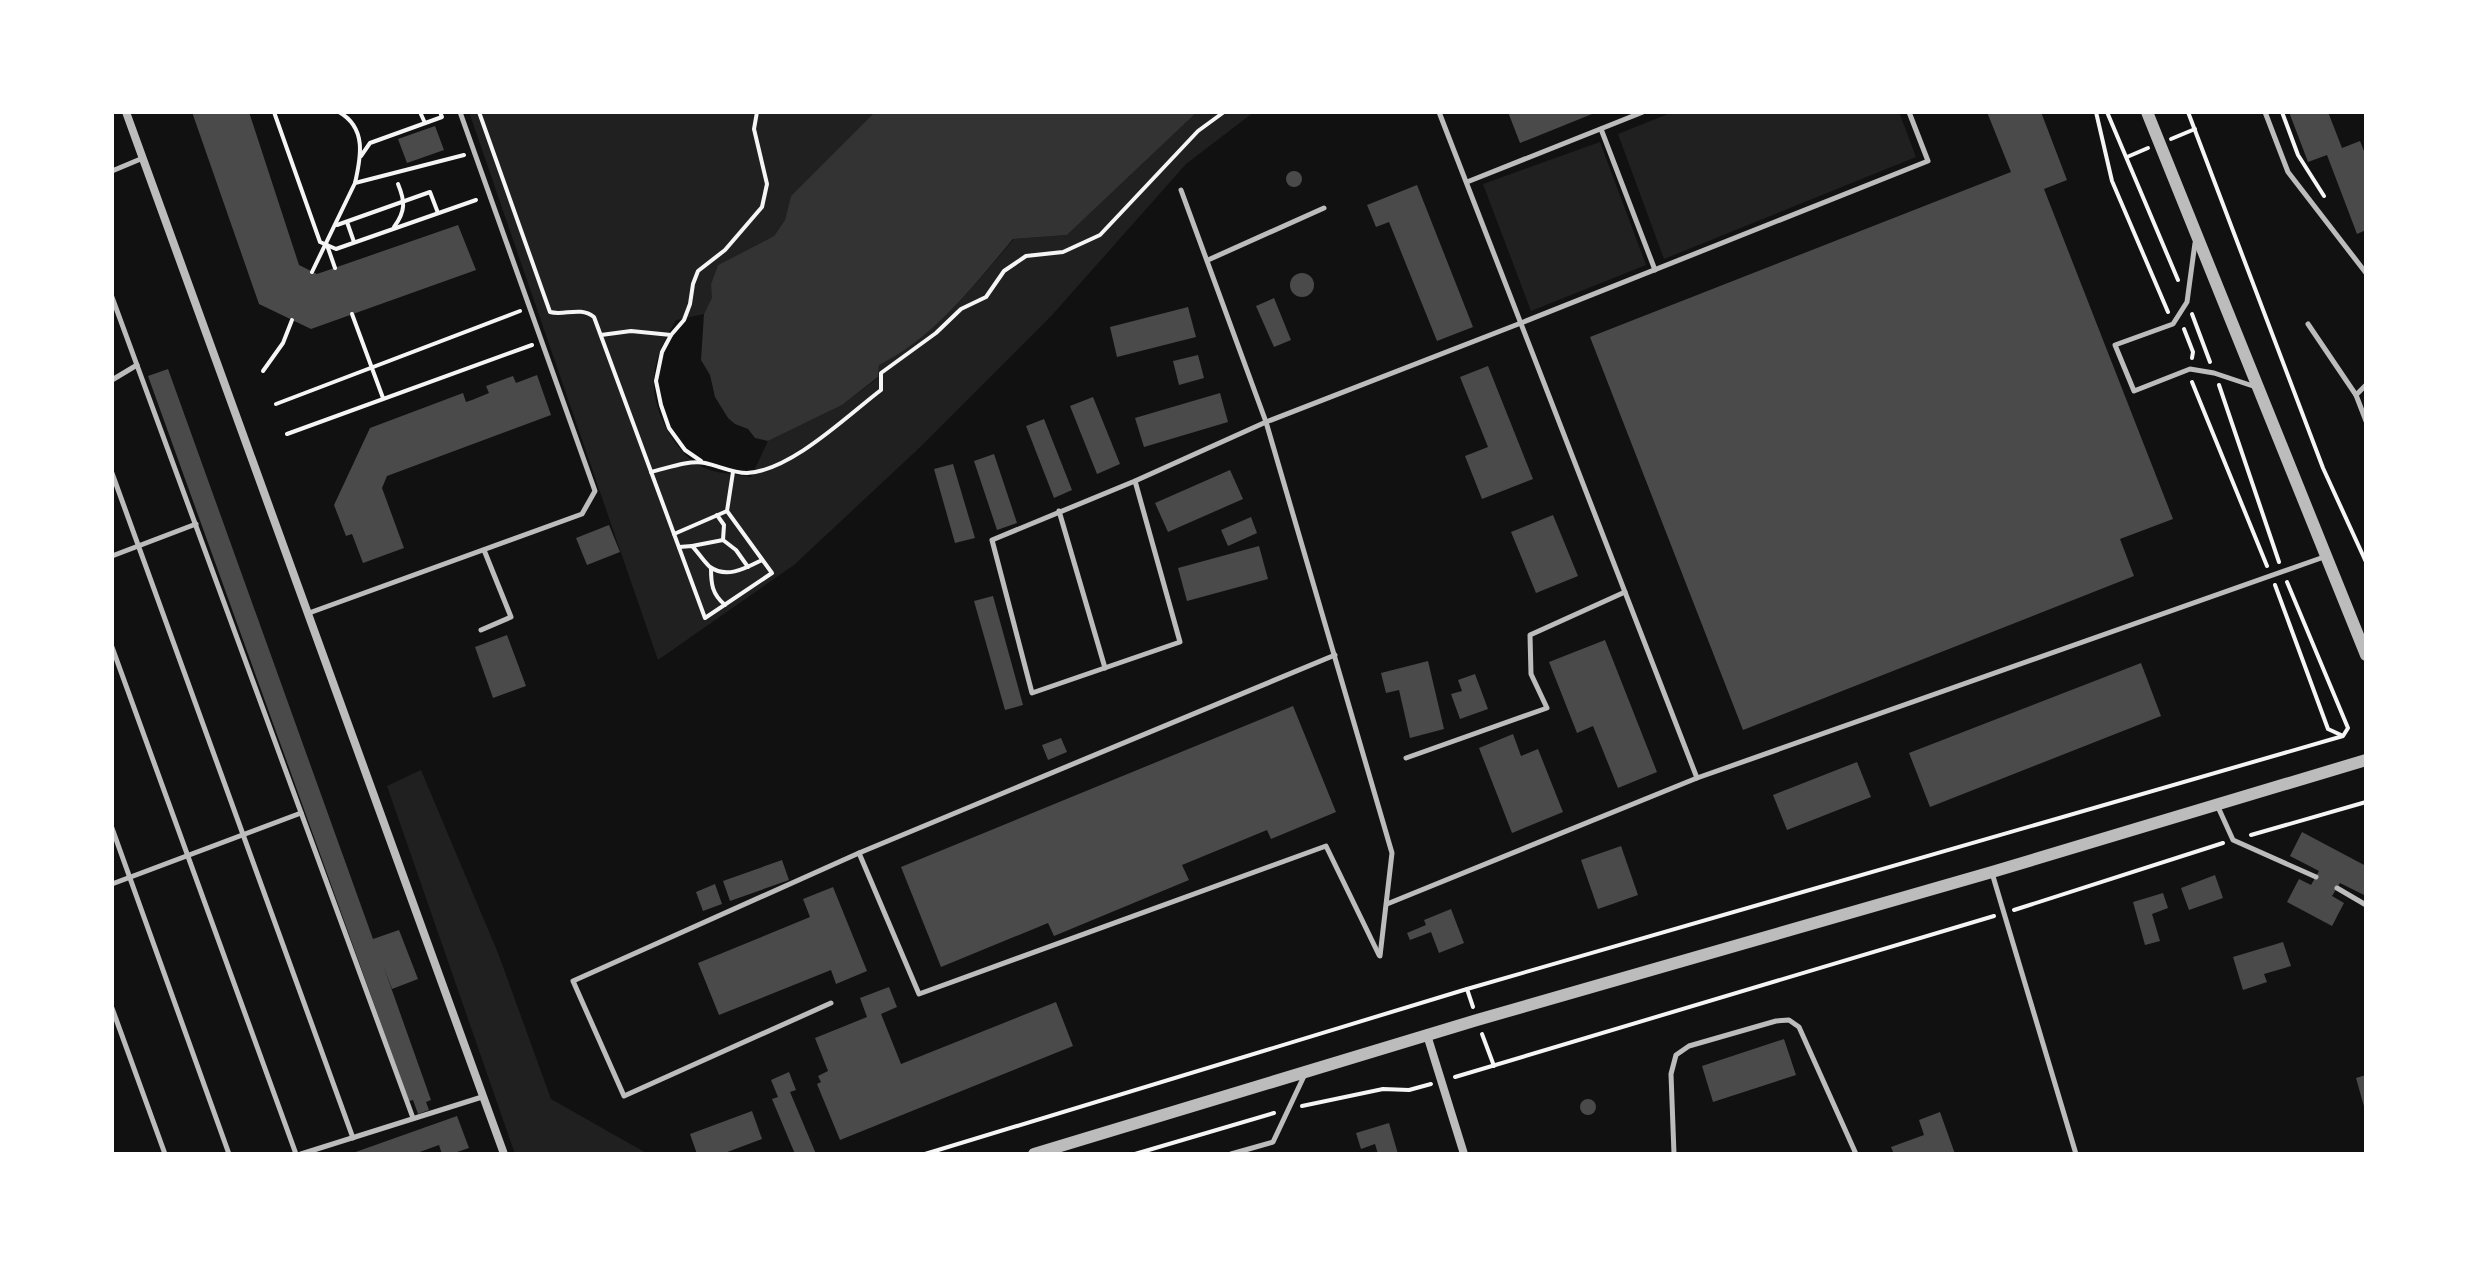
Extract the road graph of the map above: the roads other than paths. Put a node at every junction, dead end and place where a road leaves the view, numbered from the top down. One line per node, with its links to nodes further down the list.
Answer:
1 (126, 112): 9 (street)
2 (460, 112): 33 (lane)
3 (1439, 112): 11 (lane)
4 (1643, 112): 8 (lane)
5 (1909, 112): 16 (lane)
6 (2147, 112): 14 (street)
7 (2265, 112): 17 (lane)
8 (1601, 129): 11 (lane); 16 (lane)
9 (143, 158): 10 (lane); 37 (street)
10 (112, 171)
11 (1467, 182): 19 (lane)
12 (1181, 190): 15 (lane)
13 (1324, 208): 15 (lane)
14 (2196, 236): 24 (street); 24 (lane)
15 (1208, 260): 27 (lane)
16 (1655, 270): 19 (lane)
17 (2366, 273)
18 (112, 297): 21 (lane)
19 (1521, 323): 27 (lane); 36 (lane)
20 (2308, 324): 25 (lane)
21 (137, 365): 22 (lane); 31 (lane)
22 (112, 380)
23 (2366, 385): 25 (lane)
24 (2257, 387): 35 (street)
25 (2356, 395): 26 (lane)
26 (2366, 421)
27 (1266, 422): 29 (lane); 40 (lane)
28 (112, 473): 32 (lane)
29 (1135, 481): 30 (lane); 42 (lane)
30 (1059, 511): 42 (lane); 42 (lane)
31 (196, 524): 32 (lane); 47 (lane)
32 (138, 546): 34 (lane); 49 (lane)
33 (484, 550): 37 (lane); 38 (lane)
34 (112, 556)
35 (2325, 556): 41 (street); 45 (lane)
36 (1625, 592): 43 (lane); 45 (lane)
37 (308, 613): 63 (street)
38 (481, 630)
39 (112, 647): 51 (lane)
40 (1335, 655): 50 (lane); 57 (lane)
41 (2366, 655)
42 (1105, 668)
43 (1406, 758)
44 (2366, 760): 46 (street)
45 (1697, 778): 57 (lane)
46 (2217, 804): 52 (street); 53 (lane)
47 (301, 813): 49 (lane); 64 (lane)
48 (112, 828): 54 (lane)
49 (243, 835): 51 (lane); 65 (lane)
50 (859, 853): 57 (lane); 59 (lane)
51 (188, 856): 54 (lane); 68 (lane)
52 (1992, 872): 61 (street); 75 (lane)
53 (2316, 877)
54 (130, 878): 55 (lane); 67 (lane)
55 (112, 884)
56 (2337, 888): 58 (lane)
57 (1387, 904)
58 (2366, 905)
59 (831, 1003)
60 (112, 1008): 66 (lane)
61 (1427, 1035): 62 (street); 72 (street)
62 (1306, 1072): 70 (street); 71 (lane)
63 (483, 1097): 64 (lane); 69 (street)
64 (413, 1118): 65 (lane)
65 (353, 1138): 68 (lane)
66 (165, 1154)
67 (229, 1154)
68 (299, 1154)
69 (504, 1154)
70 (1034, 1154)
71 (1231, 1154)
72 (1464, 1154)
73 (1674, 1154): 74 (lane)
74 (1856, 1154)
75 (2076, 1154)

